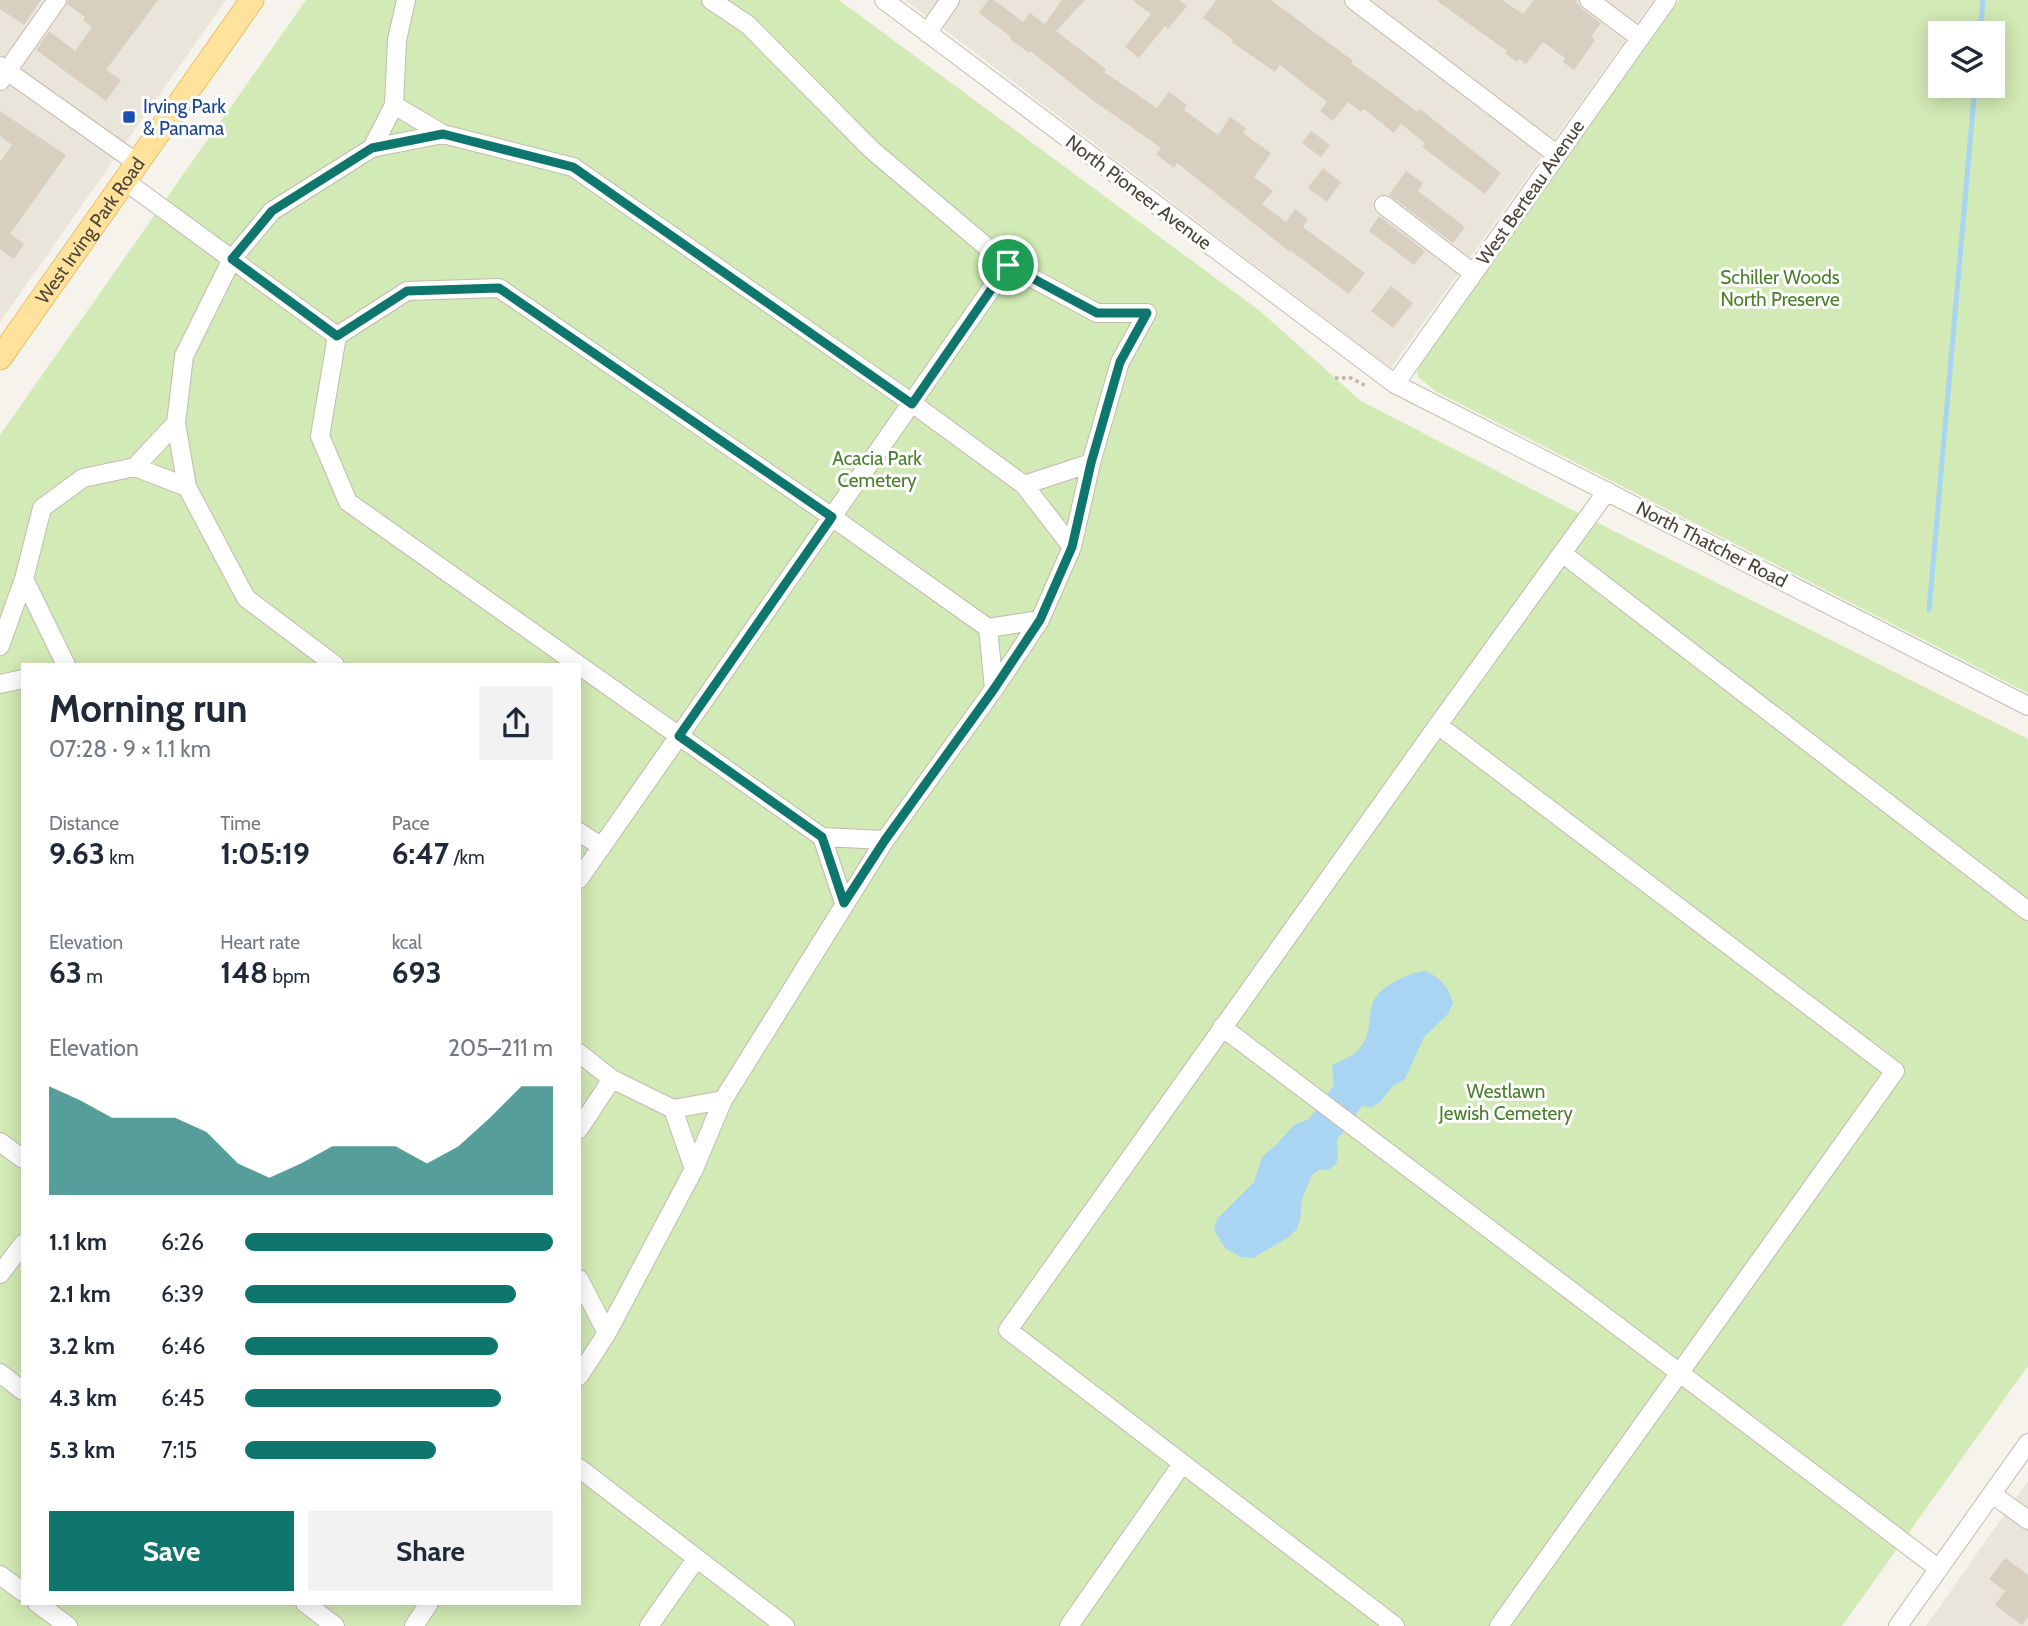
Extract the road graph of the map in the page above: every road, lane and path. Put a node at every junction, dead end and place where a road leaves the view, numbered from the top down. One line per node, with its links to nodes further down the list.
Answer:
1 (57, 0): 12 (street)
2 (252, 0): 17 (main road, West Irving Park Road)
3 (406, 0): 13 (street)
4 (711, 0): 20 (street)
5 (884, 0): 10 (street, North Pioneer Avenue)
6 (950, 0): 10 (street)
7 (1353, 0): 16 (street)
8 (1589, 0): 11 (street)
9 (1667, 0): 11 (street, West Berteau Avenue)
10 (927, 33): 24 (street, North Pioneer Avenue)
11 (1640, 38): 16 (street, West Berteau Avenue)
12 (2, 72): 17 (street)
13 (394, 105): 14 (street); 15 (street)
14 (443, 134): 15 (street); 25 (street)
15 (372, 148): 19 (street)
16 (1556, 155): 21 (street, West Berteau Avenue)
17 (131, 172): 19 (street); 23 (main road, West Irving Park Road)
18 (1384, 205): 21 (street)
19 (232, 259): 22 (street); 26 (street)
20 (1008, 265): 25 (street); 27 (street)
21 (1473, 273): 24 (street, West Berteau Avenue)
22 (337, 336): 32 (street); 41 (street)
23 (0, 358)
24 (1395, 384): 31 (street, North Thatcher Road)
25 (912, 404): 29 (street); 32 (street)
26 (176, 422): 28 (street); 30 (street)
27 (1091, 463): 29 (street); 33 (street)
28 (135, 467): 30 (street); 35 (street)
29 (1024, 485): 33 (street)
30 (187, 487): 40 (street)
31 (1608, 491): 34 (street); 46 (street, North Thatcher Road)
32 (832, 517): 37 (street); 48 (street)
33 (1072, 547): 36 (street)
34 (1562, 553): 47 (street); 55 (street)
35 (24, 579): 38 (street); 39 (street)
36 (1040, 620): 37 (street); 45 (street)
37 (988, 628): 45 (street)
38 (0, 646)
39 (65, 663)
40 (332, 663)
41 (576, 663)
42 (581, 667): 48 (street)
43 (21, 679): 44 (street)
44 (0, 684)
45 (994, 689): 51 (street)
46 (2028, 706)
47 (1438, 724): 56 (street); 71 (street)
48 (679, 736): 50 (street); 52 (street)
49 (581, 833): 52 (street)
50 (822, 837): 51 (street); 54 (street)
51 (885, 840): 54 (street)
52 (602, 847): 53 (street)
53 (581, 876)
54 (844, 903): 59 (street)
55 (2028, 911)
56 (1222, 1027): 71 (street); 74 (street)
57 (581, 1055): 58 (street)
58 (612, 1079): 60 (street); 61 (street)
59 (723, 1100): 60 (street); 64 (street)
60 (674, 1109): 64 (street)
61 (581, 1126)
62 (0, 1142): 63 (street)
63 (21, 1158)
64 (694, 1169): 68 (street)
65 (21, 1247): 66 (street)
66 (0, 1274)
67 (581, 1283): 68 (street)
68 (607, 1333): 70 (street)
69 (0, 1373): 72 (street)
70 (581, 1373)
71 (1679, 1373): 79 (street); 92 (street)
72 (21, 1389)
73 (2028, 1443): 76 (street)
74 (1182, 1464): 90 (street); 91 (street)
75 (581, 1470): 78 (street)
76 (1992, 1494): 77 (street); 79 (street)
77 (2028, 1520)
78 (696, 1559): 88 (street); 89 (street)
79 (1939, 1569): 93 (street)
80 (0, 1575): 81 (street)
81 (21, 1591)
82 (40, 1605): 85 (street)
83 (308, 1605): 86 (street)
84 (428, 1605): 87 (street)
85 (68, 1626)
86 (335, 1626)
87 (414, 1626)
88 (649, 1626)
89 (785, 1626)
90 (1069, 1626)
91 (1395, 1626)
92 (1499, 1626)
93 (1898, 1626)

